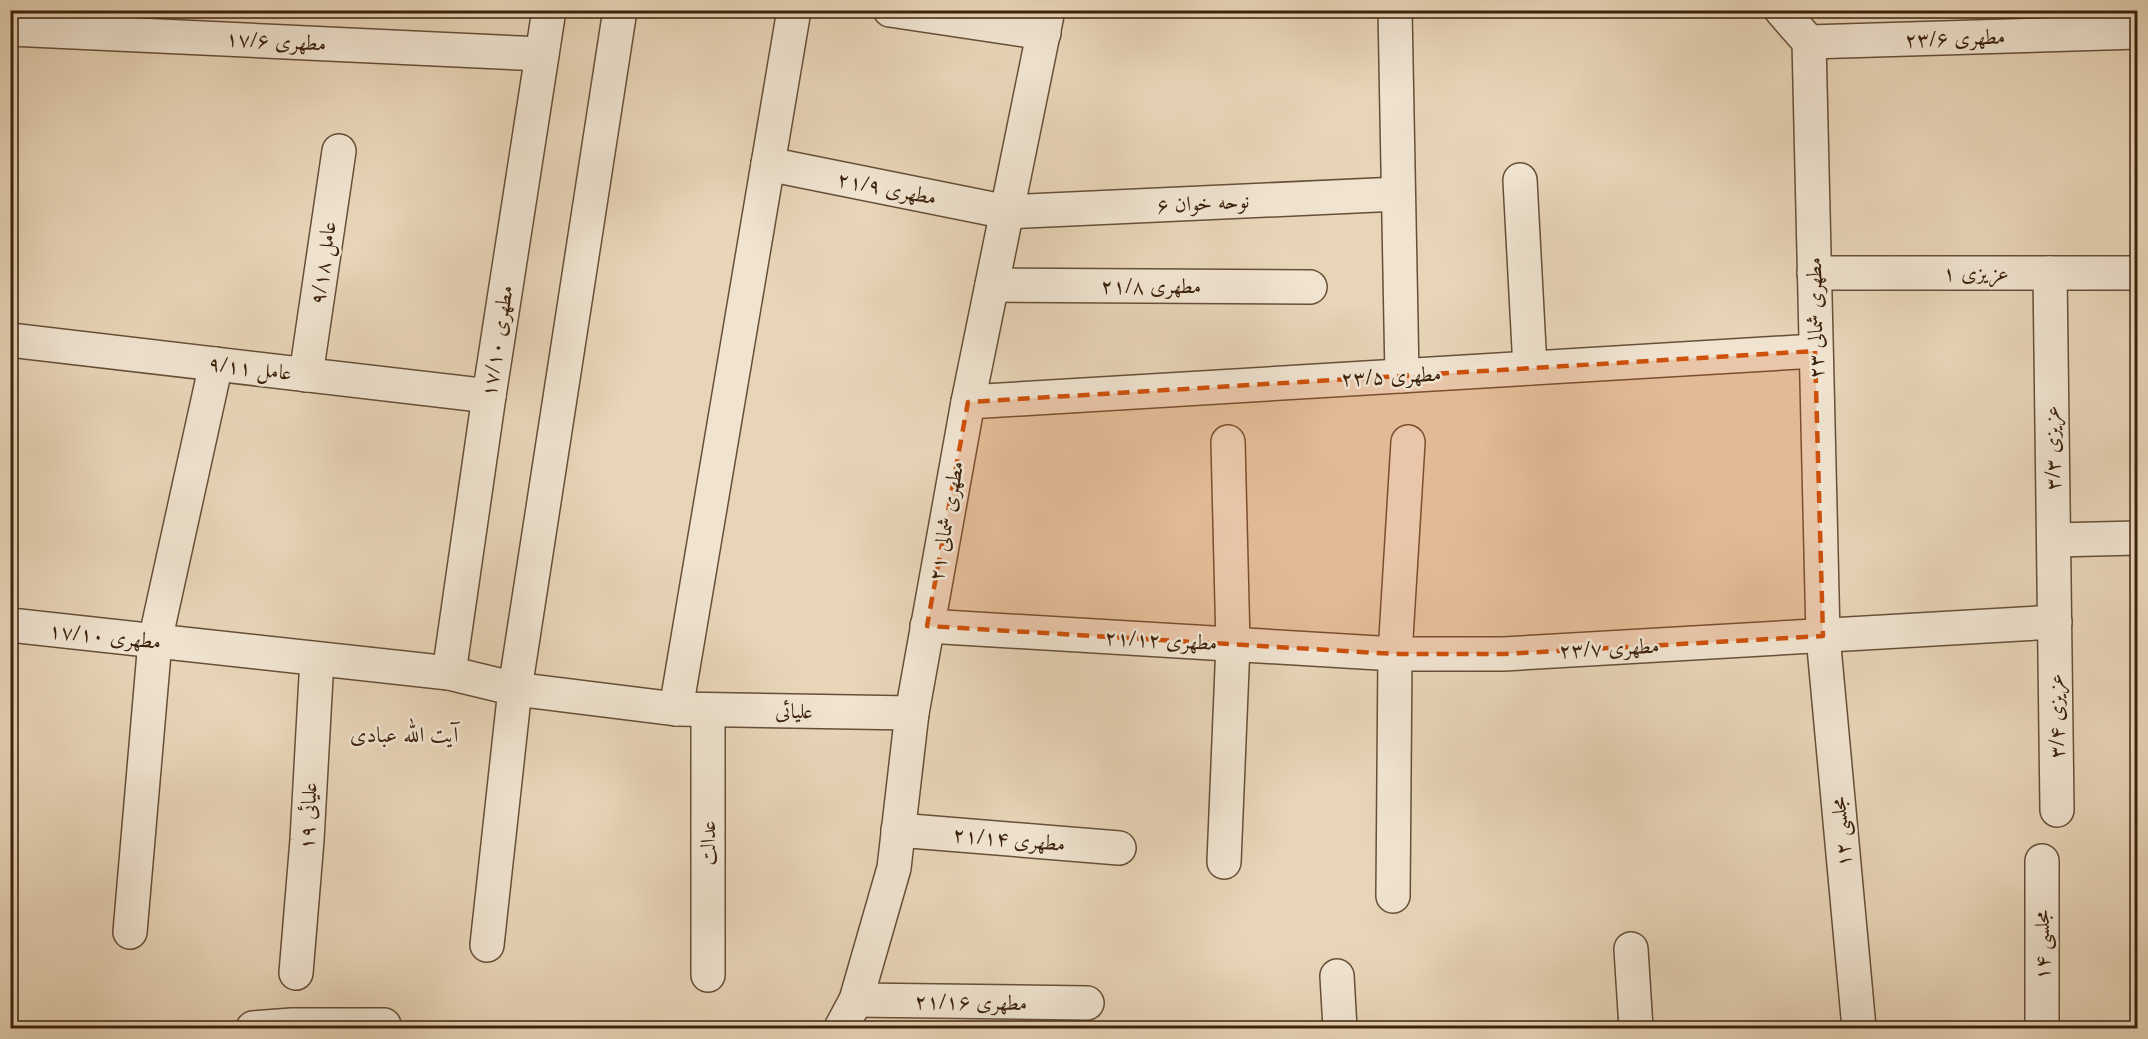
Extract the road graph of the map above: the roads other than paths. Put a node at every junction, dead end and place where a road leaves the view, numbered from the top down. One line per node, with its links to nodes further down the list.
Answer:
1 (549, 10): 11 (street, مطهری ۱۷/۱۰)
2 (620, 10): 43 (street)
3 (794, 10): 13 (street)
4 (890, 10): 7 (street)
5 (1395, 10): 15 (street)
6 (1781, 10): 10 (street)
7 (1046, 22): 16 (street, مطهری شمالی ۲۱)
8 (10, 29): 11 (street, مطهری ۱۷/۶)
9 (2138, 32): 10 (street, مطهری ۲۳/۶)
10 (1809, 42): 17 (street, مطهری شمالی ۲۳)
11 (542, 54): 28 (street, مطهری ۱۷/۱۰)
12 (339, 151): 26 (street, عامل ۹/۱۸)
13 (768, 164): 16 (street, مطهری ۲۱/۹); 44 (street)
14 (1520, 180): 25 (street)
15 (1398, 194): 16 (street, نوحه خوان ۶); 27 (street)
16 (1007, 212): 20 (street, مطهری شمالی ۲۱)
17 (1814, 273): 18 (street, عزیزی ۱); 23 (street, مطهری شمالی ۲۳)
18 (2050, 273): 19 (street, عزیزی ۱); 33 (street, عزیزی ۳/۳)
19 (2138, 273)
20 (992, 285): 21 (street, مطهری ۲۱/۸); 29 (street, مطهری شمالی ۲۱)
21 (1310, 287)
22 (10, 340): 24 (street, عامل ۹/۱۱)
23 (1815, 351): 25 (street, مطهری ۲۳/۵); 37 (street, مطهری شمالی ۲۳)
24 (216, 364): 26 (street, عامل ۹/۱۱); 38 (street)
25 (1530, 368): 27 (street, مطهری ۲۳/۵)
26 (306, 375): 28 (street, عامل ۹/۱۱)
27 (1402, 376): 29 (street, مطهری ۲۳/۵)
28 (489, 396): 42 (street, مطهری ۱۷/۱۰)
29 (968, 402): 36 (street, مطهری شمالی ۲۱)
30 (1228, 442): 39 (street)
31 (1408, 442): 40 (street)
32 (2138, 538): 33 (street)
33 (2054, 540): 34 (street, عزیزی ۳/۳)
34 (2055, 622): 37 (street, مطهری ۲۳/۷); 47 (street, عزیزی ۳/۴)
35 (10, 626): 38 (street, مطهری ۱۷/۱۰)
36 (927, 627): 39 (street, مطهری ۲۱/۱۲); 46 (street, مطهری شمالی ۲۱)
37 (1823, 636): 40 (street, مطهری ۲۳/۷); 67 (street, مجلسی ۱۲)
38 (155, 641): 41 (street, مطهری ۱۷/۱۰); 53 (street)
39 (1233, 644): 40 (street, مطهری ۲۱/۱۲); 51 (street)
40 (1395, 654): 52 (street)
41 (317, 659): 42 (street, مطهری ۱۷/۱۰); 56 (street, علیائی ۱۹)
42 (449, 673): 43 (street, مطهری ۱۷/۱۰)
43 (515, 689): 44 (street, مطهری ۱۷/۱۰); 54 (street)
44 (676, 709): 45 (street, علیائی)
45 (708, 710): 46 (street, علیائی); 57 (street, عدالت)
46 (912, 713): 48 (street, مطهری شمالی ۲۱)
47 (2057, 810)
48 (898, 830): 49 (street, مطهری ۲۱/۱۴); 59 (street, مطهری شمالی ۲۱)
49 (1119, 848)
50 (2042, 861): 68 (street, مجلسی ۱۴)
51 (1224, 862)
52 (1394, 896)
53 (130, 932)
54 (487, 945)
55 (1631, 949): 66 (street)
56 (296, 973)
57 (708, 975)
58 (1337, 976): 65 (street)
59 (856, 1000): 60 (street, مطهری ۲۱/۱۶); 64 (street, مطهری شمالی ۲۱)
60 (1087, 1003)
61 (384, 1025): 62 (street)
62 (292, 1027): 63 (street)
63 (253, 1029)
64 (841, 1029)
65 (1340, 1029)
66 (1636, 1029)
67 (1859, 1029)
68 (2042, 1029)

